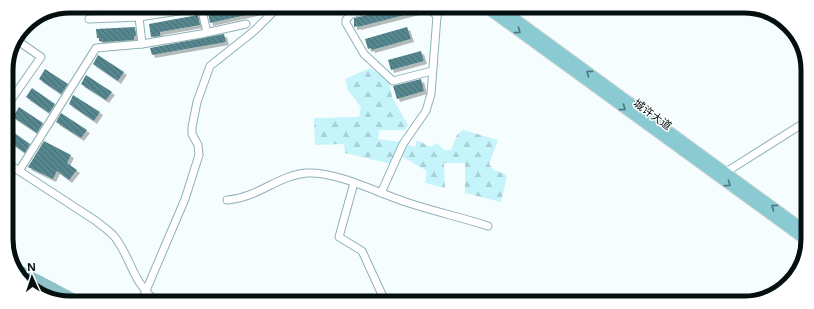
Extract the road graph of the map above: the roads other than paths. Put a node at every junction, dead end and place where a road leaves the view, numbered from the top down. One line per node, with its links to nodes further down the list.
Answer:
1 (165, 13): 10 (street)
2 (204, 13): 13 (street)
3 (272, 13): 28 (street)
4 (355, 13): 16 (street)
5 (433, 13): 9 (street)
6 (438, 13): 9 (street)
7 (493, 13): 27 (main road, 城许大道, one-way to 27)
8 (508, 13): 21 (main road, 城许大道, one-way to 8)
9 (436, 16): 16 (street)
10 (139, 17): 11 (street); 15 (street)
11 (89, 20)
12 (246, 24): 13 (street)
13 (207, 32): 15 (street)
14 (20, 43): 17 (street)
15 (142, 44): 20 (street)
16 (432, 71): 23 (street)
17 (13, 97)
18 (801, 125): 21 (street)
19 (13, 167): 20 (street)
20 (20, 171): 28 (street)
21 (726, 172): 26 (main road, 城许大道, one-way to 21)
22 (354, 183): 23 (street); 24 (street); 31 (street)
23 (381, 193): 25 (street)
24 (227, 200)
25 (488, 226)
26 (801, 227)
27 (801, 237)
28 (145, 292): 29 (street); 30 (street)
29 (144, 296)
30 (150, 296)
31 (384, 296)

